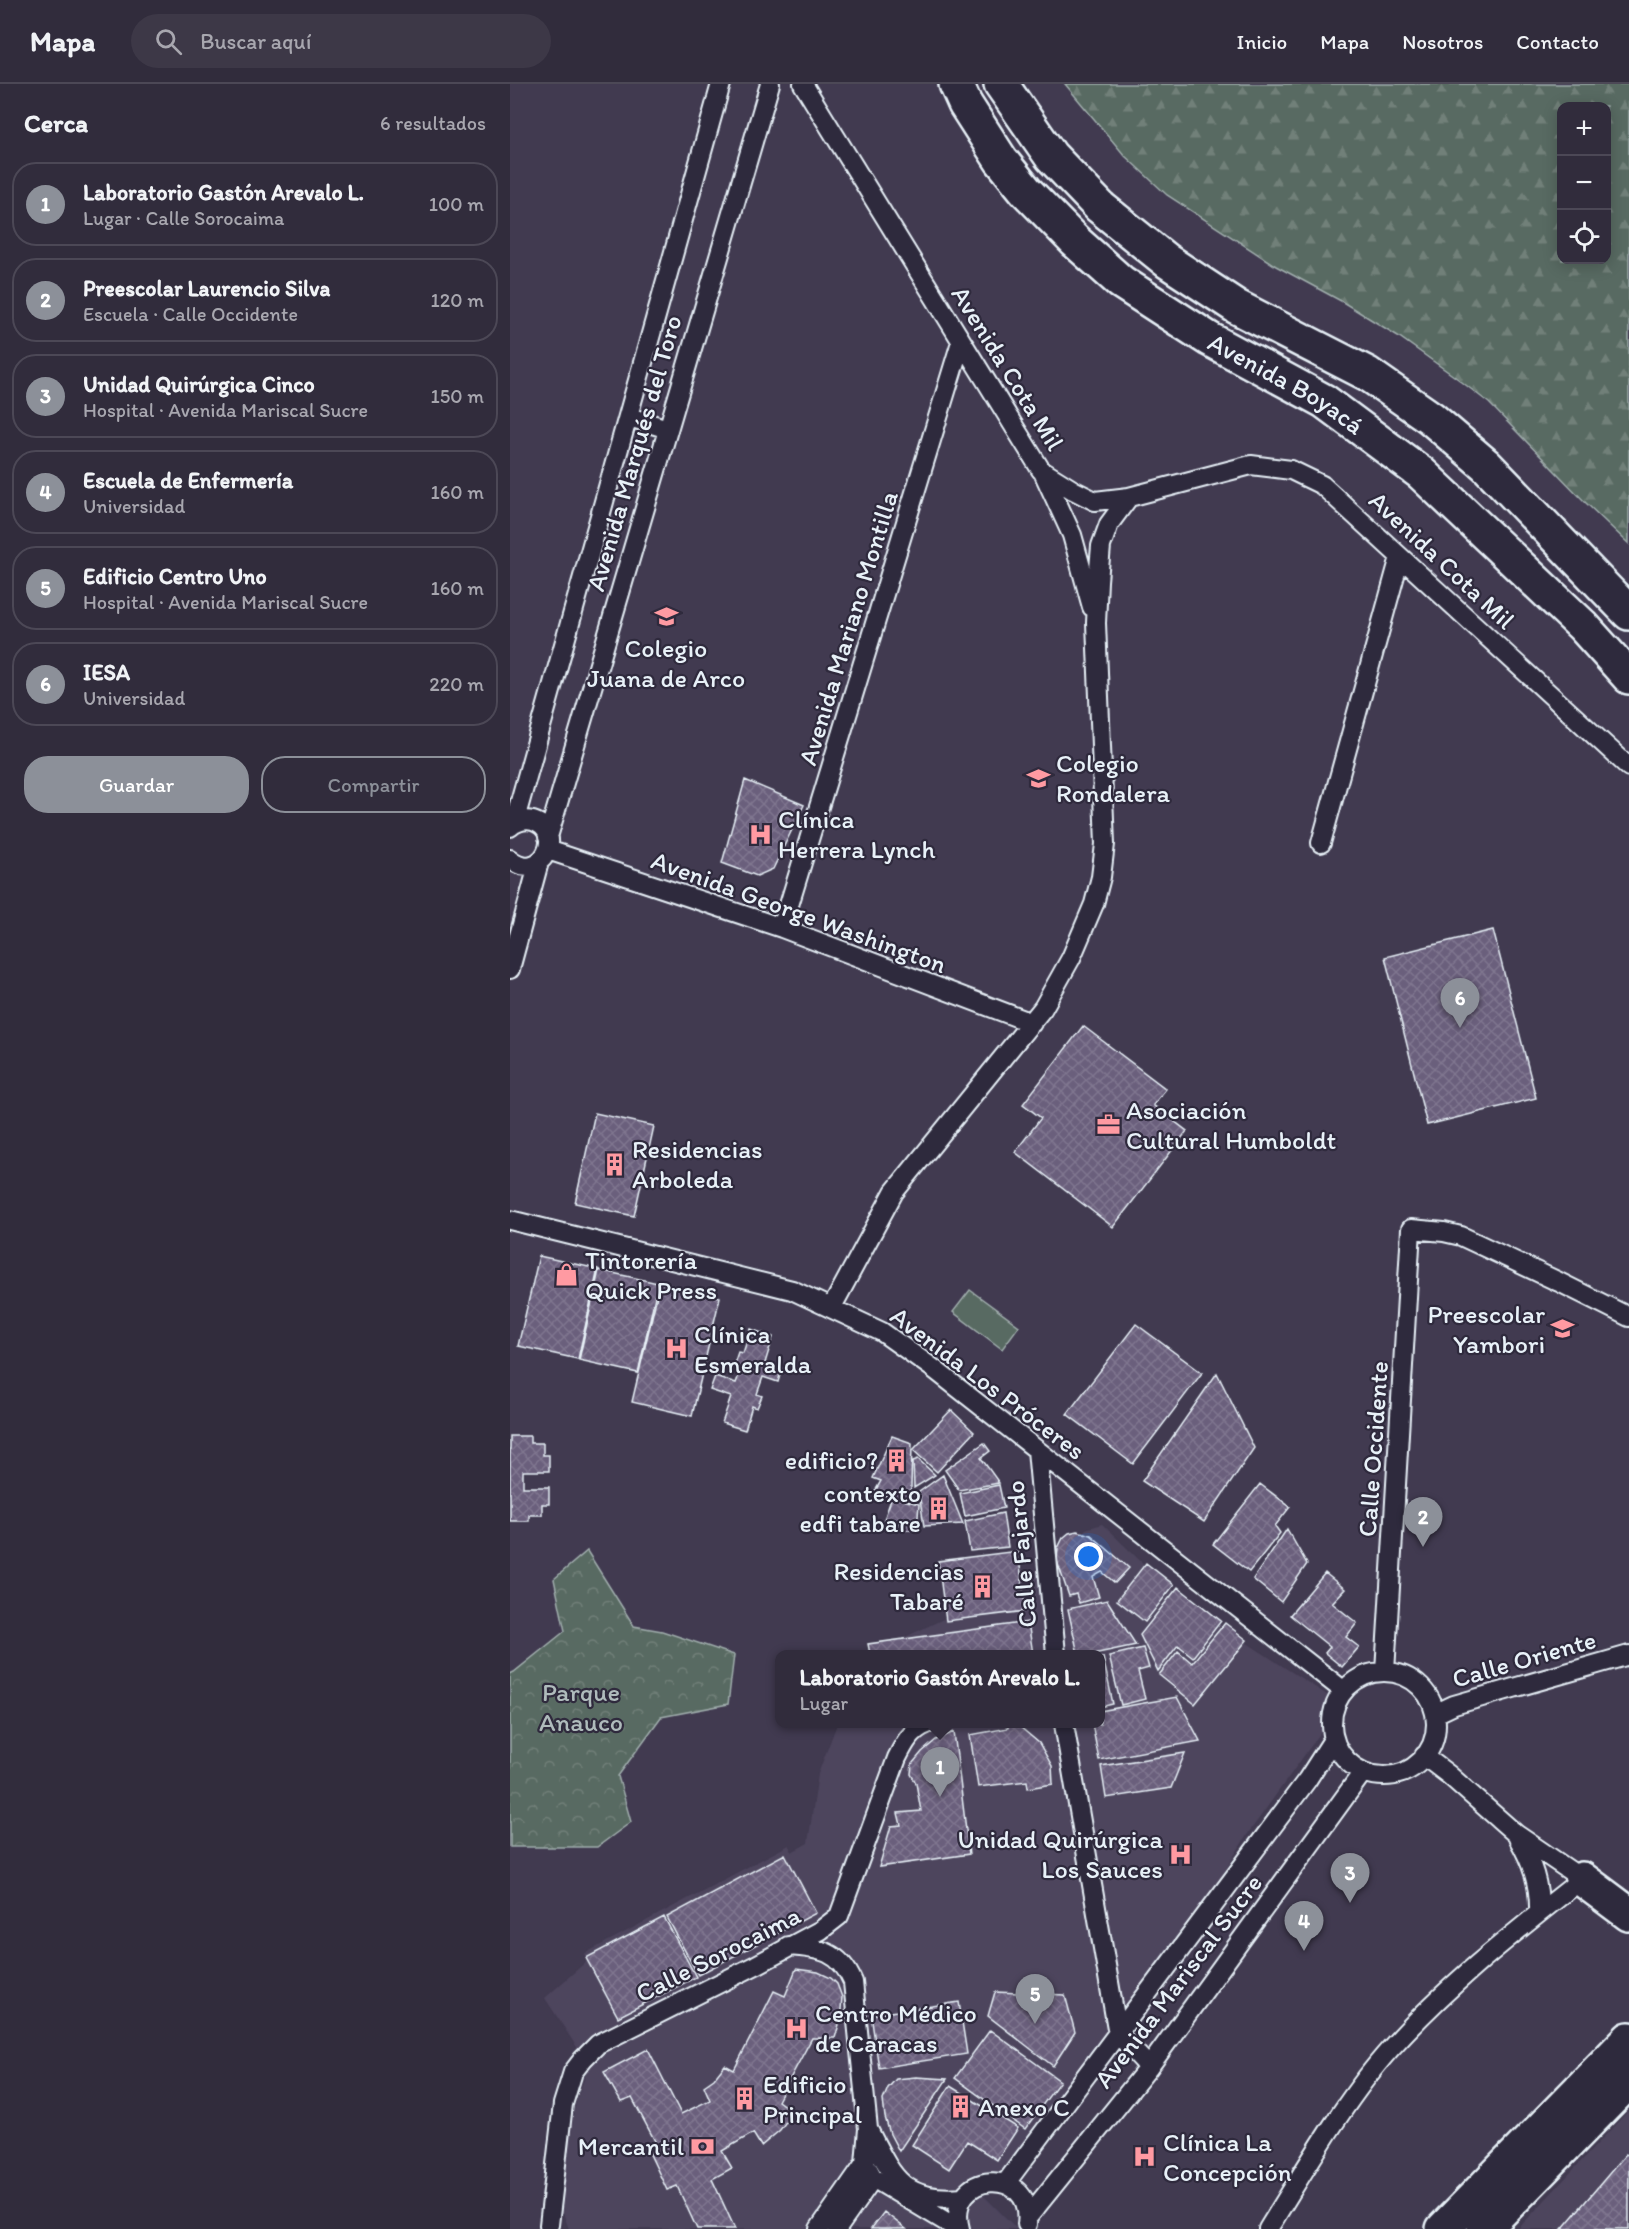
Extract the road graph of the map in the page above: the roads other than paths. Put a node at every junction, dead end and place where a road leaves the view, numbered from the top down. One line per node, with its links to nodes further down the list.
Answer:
1 (721, 84): 7 (street, Avenida Marqués del Toro)
2 (770, 84): 8 (street, Avenida Marqués del Toro)
3 (802, 84): 6 (street, Avenida Cota Mil)
4 (956, 84): 14 (highway, Avenida Boyacá)
5 (1001, 84): 12 (highway, Avenida Boyacá)
6 (961, 342): 9 (street, Avenida Cota Mil); 20 (street, Avenida Mariano Montilla)
7 (629, 417): 8 (street); 16 (street, Avenida Marqués del Toro)
8 (668, 429): 18 (street, Avenida Marqués del Toro)
9 (1041, 470): 10 (street, Avenida Cota Mil); 13 (street)
10 (1129, 497): 11 (street, Avenida Cota Mil); 13 (street)
11 (1400, 557): 15 (street, Avenida Cota Mil); 17 (street)
12 (1629, 613)
13 (1096, 623): 22 (street)
14 (1629, 677)
15 (1629, 768)
16 (512, 825): 18 (street, Avenida Marqués del Toro)
17 (1322, 843)
18 (545, 850): 19 (street); 20 (street, Avenida George Washington); 21 (street, Avenida Marqués del Toro)
19 (510, 859)
20 (782, 928): 22 (street, Avenida George Washington)
21 (510, 969)
22 (1032, 1023): 24 (street)
23 (510, 1220): 24 (street, Avenida Los Próceres)
24 (832, 1307): 26 (street, Avenida Los Próceres)
25 (1629, 1317): 29 (street, Calle Occidente)
26 (1037, 1450): 27 (street, Calle Fajardo); 30 (street, Avenida Los Próceres)
27 (1056, 1650)
28 (1629, 1655): 31 (street, Calle Oriente)
29 (1385, 1672): 30 (street); 31 (street)
30 (1344, 1691): 34 (street)
31 (1435, 1714): 35 (street)
32 (919, 1728): 41 (street, Calle Sorocaima)
33 (1065, 1728): 42 (street)
34 (1334, 1738): 36 (street); 42 (street, Avenida Mariscal Sucre)
35 (1425, 1756): 36 (street); 37 (street)
36 (1364, 1772): 44 (street, Avenida Mariscal Sucre)
37 (1516, 1834): 38 (street); 39 (street)
38 (1582, 1879): 39 (street); 40 (highway)
39 (1539, 1913): 55 (street)
40 (1629, 1914)
41 (788, 1946): 46 (street); 51 (street, Calle Sorocaima)
42 (1118, 2034): 44 (street); 48 (street, Avenida Mariscal Sucre)
43 (1629, 2039): 56 (highway)
44 (1149, 2067): 50 (street, Avenida Mariscal Sucre)
45 (1629, 2081): 57 (highway)
46 (868, 2129): 47 (street); 49 (street)
47 (869, 2170): 52 (street); 53 (street); 54 (street)
48 (1005, 2184): 49 (street); 50 (street)
49 (963, 2197): 54 (street)
50 (1027, 2223)
51 (549, 2228)
52 (819, 2229)
53 (837, 2229)
54 (959, 2229)
55 (1268, 2229)
56 (1443, 2229)
57 (1484, 2229)

